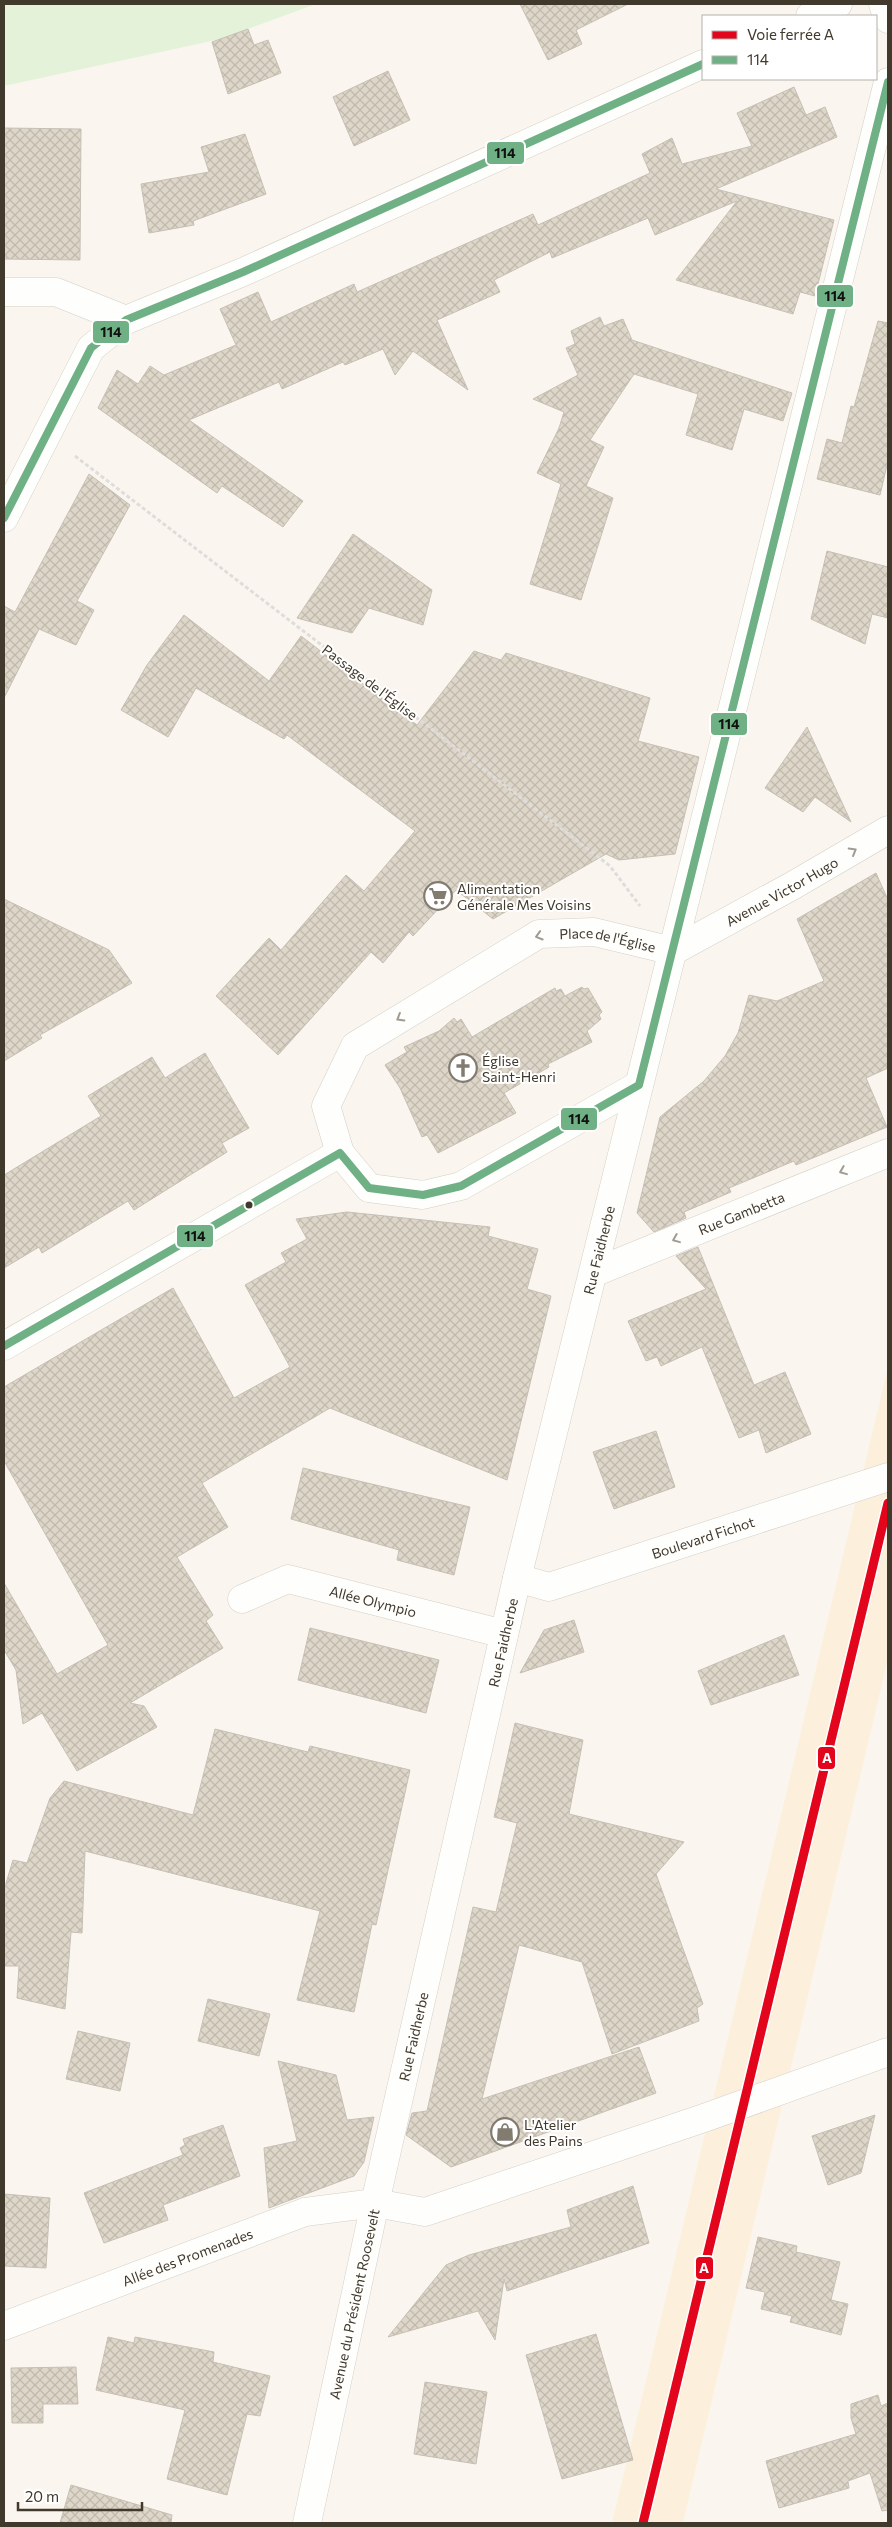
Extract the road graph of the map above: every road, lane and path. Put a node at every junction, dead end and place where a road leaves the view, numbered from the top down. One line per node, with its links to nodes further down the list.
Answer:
1 (838, 4): 3 (street)
2 (883, 4): 4 (street)
3 (812, 15)
4 (888, 19)
5 (702, 64): 8 (street)
6 (888, 82): 12 (street)
7 (4, 292): 8 (street)
8 (126, 320): 9 (street)
9 (47, 434): 10 (street); 12 (path, Passage de l'Église)
10 (4, 518)
11 (888, 830): 12 (street, Avenue Victor Hugo, one-way to 11)
12 (673, 951): 13 (street, Place de l'Église); 14 (street, Place de l'Église, one-way to 14)
13 (639, 1085): 14 (street, Place de l'Église); 16 (street, Rue Faidherbe)
14 (340, 1153): 17 (street)
15 (888, 1153): 16 (street, Rue Gambetta, one-way to 16)
16 (593, 1273): 19 (street, Rue Faidherbe)
17 (4, 1346)
18 (888, 1477): 19 (street, Boulevard Fichot)
19 (517, 1578): 21 (street, Rue Faidherbe)
20 (242, 1599): 21 (street, Allée Olympio)
21 (504, 1634): 23 (street, Rue Faidherbe)
22 (888, 2052): 23 (street, Avenue du Président Roosevelt)
23 (375, 2203): 24 (street, Allée des Promenades); 25 (street, Avenue du Président Roosevelt)
24 (4, 2326)
25 (307, 2523)

